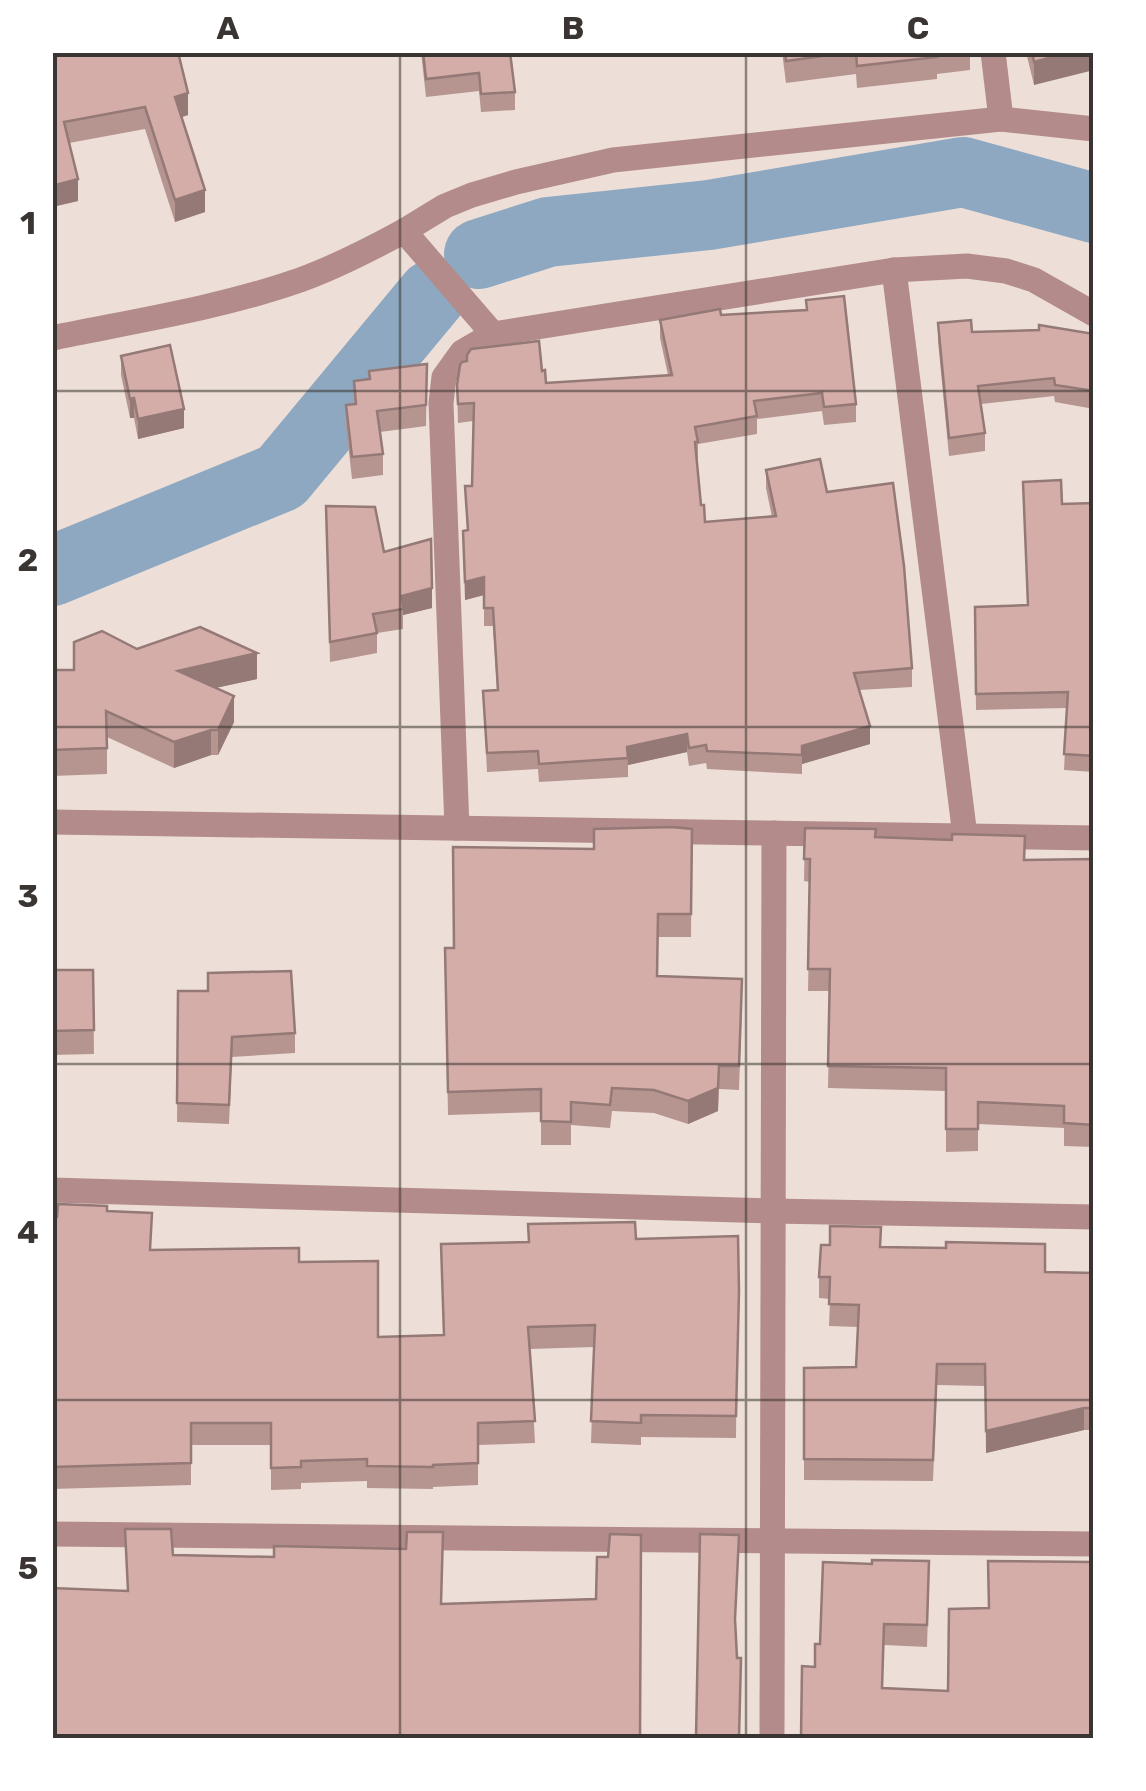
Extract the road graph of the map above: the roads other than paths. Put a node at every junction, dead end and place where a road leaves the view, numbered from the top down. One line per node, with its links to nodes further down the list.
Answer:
1 (993, 52): 2 (street)
2 (1001, 119): 3 (street); 4 (street)
3 (1094, 129)
4 (404, 232): 7 (street); 8 (street)
5 (894, 270): 6 (street); 7 (street); 12 (street)
6 (1094, 314)
7 (493, 334): 10 (street)
8 (52, 338)
9 (52, 822): 10 (street)
10 (457, 828): 11 (street)
11 (774, 833): 12 (street); 15 (street)
12 (965, 836): 13 (street)
13 (1094, 838)
14 (52, 1190): 15 (street)
15 (772, 1211): 16 (street); 18 (street)
16 (1094, 1217)
17 (52, 1534): 18 (street)
18 (772, 1541): 19 (street); 20 (street)
19 (1094, 1544)
20 (772, 1738)

